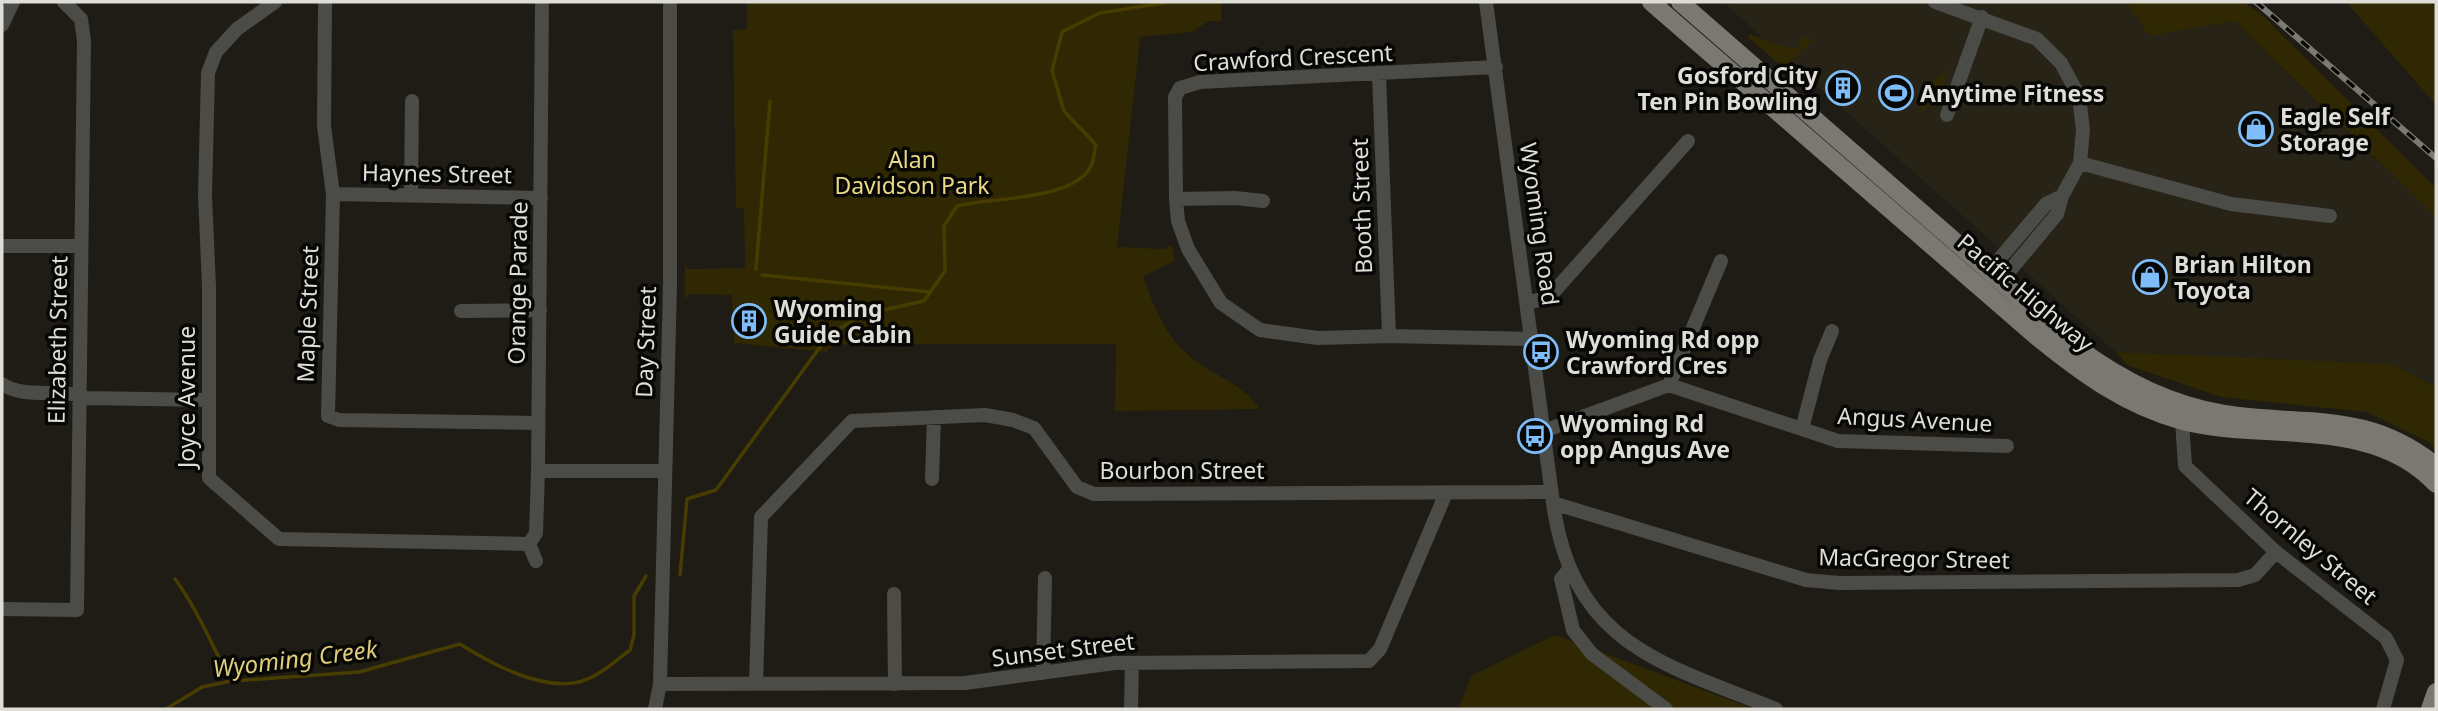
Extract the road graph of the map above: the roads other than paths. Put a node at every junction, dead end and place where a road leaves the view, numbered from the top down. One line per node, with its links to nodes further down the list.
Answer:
1 (13, 2): 12 (street)
2 (64, 2): 26 (street, Elizabeth Street)
3 (275, 2): 39 (street, Joyce Avenue)
4 (325, 2): 19 (street, Maple Street)
5 (542, 2): 21 (street, Orange Parade)
6 (670, 2): 49 (street, Day Street)
7 (1486, 2): 13 (street, Wyoming Road)
8 (1651, 2): 29 (main road, Pacific Highway)
9 (1680, 2): 28 (main road, Pacific Highway)
10 (1935, 2): 11 (street)
11 (1982, 17): 16 (street); 18 (street)
12 (2, 25)
13 (1496, 67): 14 (street, Crawford Crescent); 30 (street, Wyoming Road)
14 (1379, 75): 22 (street, Crawford Crescent); 34 (street, Booth Street)
15 (412, 101): 20 (street)
16 (1947, 115)
17 (1688, 141): 30 (street)
18 (2080, 163): 24 (street); 28 (street)
19 (333, 194): 20 (street, Haynes Street); 42 (street, Maple Street)
20 (411, 194): 21 (street, Haynes Street)
21 (541, 198): 31 (street, Orange Parade)
22 (1176, 199): 23 (street); 34 (street, Crawford Crescent)
23 (1263, 201)
24 (2330, 216)
25 (2, 246): 26 (street)
26 (81, 246): 38 (street, Elizabeth Street)
27 (1721, 261): 37 (street)
28 (1996, 275): 29 (street); 47 (main road, Pacific Highway)
29 (1989, 295): 41 (main road, Pacific Highway)
30 (1528, 303): 35 (street, Wyoming Road)
31 (540, 310): 32 (street); 42 (street, Orange Parade)
32 (461, 311)
33 (1832, 331): 43 (street)
34 (1389, 336): 35 (street, Crawford Crescent)
35 (1532, 339): 44 (street, Wyoming Road)
36 (2, 384): 38 (street)
37 (1669, 385): 43 (street, Angus Avenue); 44 (street)
38 (80, 395): 39 (street); 61 (street, Elizabeth Street)
39 (209, 400): 55 (street, Joyce Avenue)
40 (934, 417): 50 (street); 52 (street, Bourbon Street); 65 (street, Bourbon Street)
41 (2182, 421): 46 (main road, Pacific Highway); 56 (street, Thornley Street)
42 (538, 423): 48 (street, Orange Parade)
43 (1802, 429): 45 (street, Angus Avenue)
44 (1544, 431): 53 (street, Wyoming Road)
45 (2007, 446)
46 (2380, 449): 51 (main road, Pacific Highway); 54 (main road)
47 (2436, 466)
48 (538, 471): 49 (street); 55 (street, Orange Parade)
49 (664, 471): 64 (street, Day Street)
50 (932, 479)
51 (2436, 484)
52 (1446, 493): 53 (street, Bourbon Street); 62 (street, Sunset Street)
53 (1552, 498): 56 (street, MacGregor Street); 58 (street, Wyoming Road)
54 (2436, 499)
55 (528, 544): 57 (street)
56 (2276, 552): 73 (street, Thornley Street)
57 (536, 561)
58 (1569, 569): 71 (street); 72 (street, Wyoming Road)
59 (1045, 579): 63 (street)
60 (894, 594): 66 (street)
61 (2, 609)
62 (1132, 663): 63 (street, Sunset Street); 70 (street)
63 (1043, 673): 66 (street, Sunset Street)
64 (660, 684): 65 (street, Sunset Street); 69 (street, Day Street)
65 (756, 684): 66 (street, Sunset Street)
66 (895, 684)
67 (2436, 692): 74 (main road)
68 (2436, 698): 74 (main road)
69 (655, 709)
70 (1131, 709)
71 (1666, 709)
72 (1776, 709)
73 (2383, 709)
74 (2430, 709)

